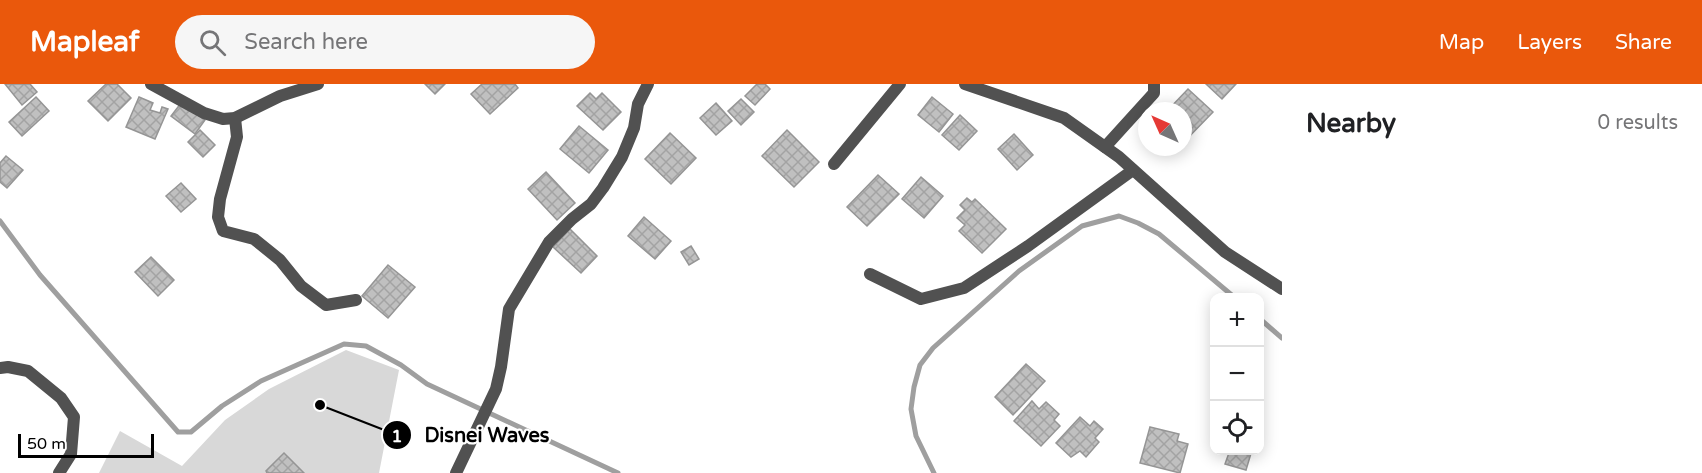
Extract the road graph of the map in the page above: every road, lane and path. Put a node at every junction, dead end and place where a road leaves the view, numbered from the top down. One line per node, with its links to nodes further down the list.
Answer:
1 (151, 84): 7 (street)
2 (318, 84): 7 (street)
3 (648, 84): 16 (street)
4 (900, 84): 9 (street)
5 (965, 84): 8 (street)
6 (1154, 84): 8 (street)
7 (235, 118): 13 (street)
8 (1105, 147): 10 (street)
9 (834, 164)
10 (1133, 170): 11 (street); 12 (street)
11 (870, 274)
12 (1282, 289)
13 (356, 300)
14 (0, 368): 15 (street)
15 (59, 473)
16 (456, 473)

